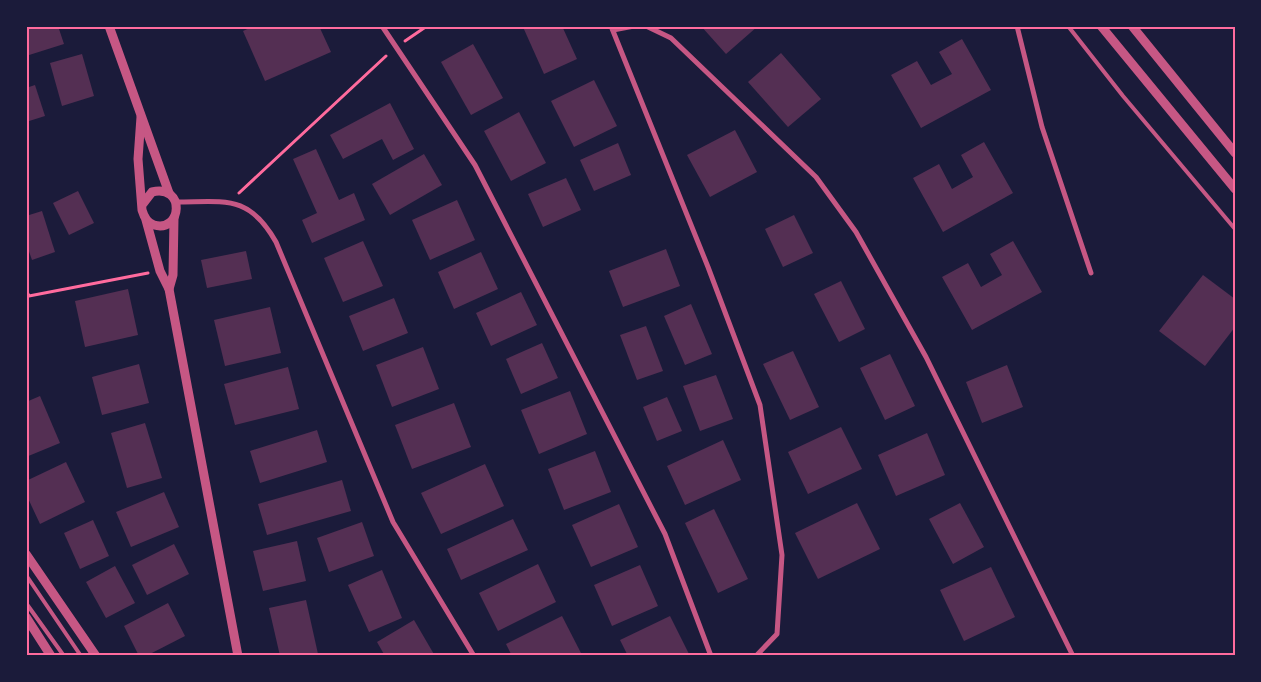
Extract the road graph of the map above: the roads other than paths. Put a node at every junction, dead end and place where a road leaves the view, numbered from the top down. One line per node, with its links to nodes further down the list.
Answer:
1 (109, 26): 10 (street)
2 (382, 26): 31 (street)
3 (634, 26): 9 (street)
4 (646, 26): 33 (street)
5 (1017, 26): 19 (street)
6 (1068, 26): 18 (lane)
7 (1101, 26): 12 (street)
8 (1132, 26): 11 (street)
9 (612, 28): 32 (street)
10 (141, 117): 13 (street); 15 (street)
11 (1235, 153)
12 (1235, 189)
13 (168, 193): 14 (street); 15 (street)
14 (176, 202): 16 (street); 30 (street)
15 (142, 205): 17 (street)
16 (174, 218): 17 (street); 20 (street)
17 (146, 220): 20 (street)
18 (1235, 229)
19 (1091, 273)
20 (169, 289): 29 (street)
21 (26, 554): 28 (street)
22 (26, 575): 27 (lane)
23 (26, 602): 26 (lane)
24 (26, 618): 25 (street)
25 (50, 656)
26 (64, 656)
27 (81, 656)
28 (96, 656)
29 (238, 656)
30 (474, 656)
31 (711, 656)
32 (756, 656)
33 (1073, 656)

